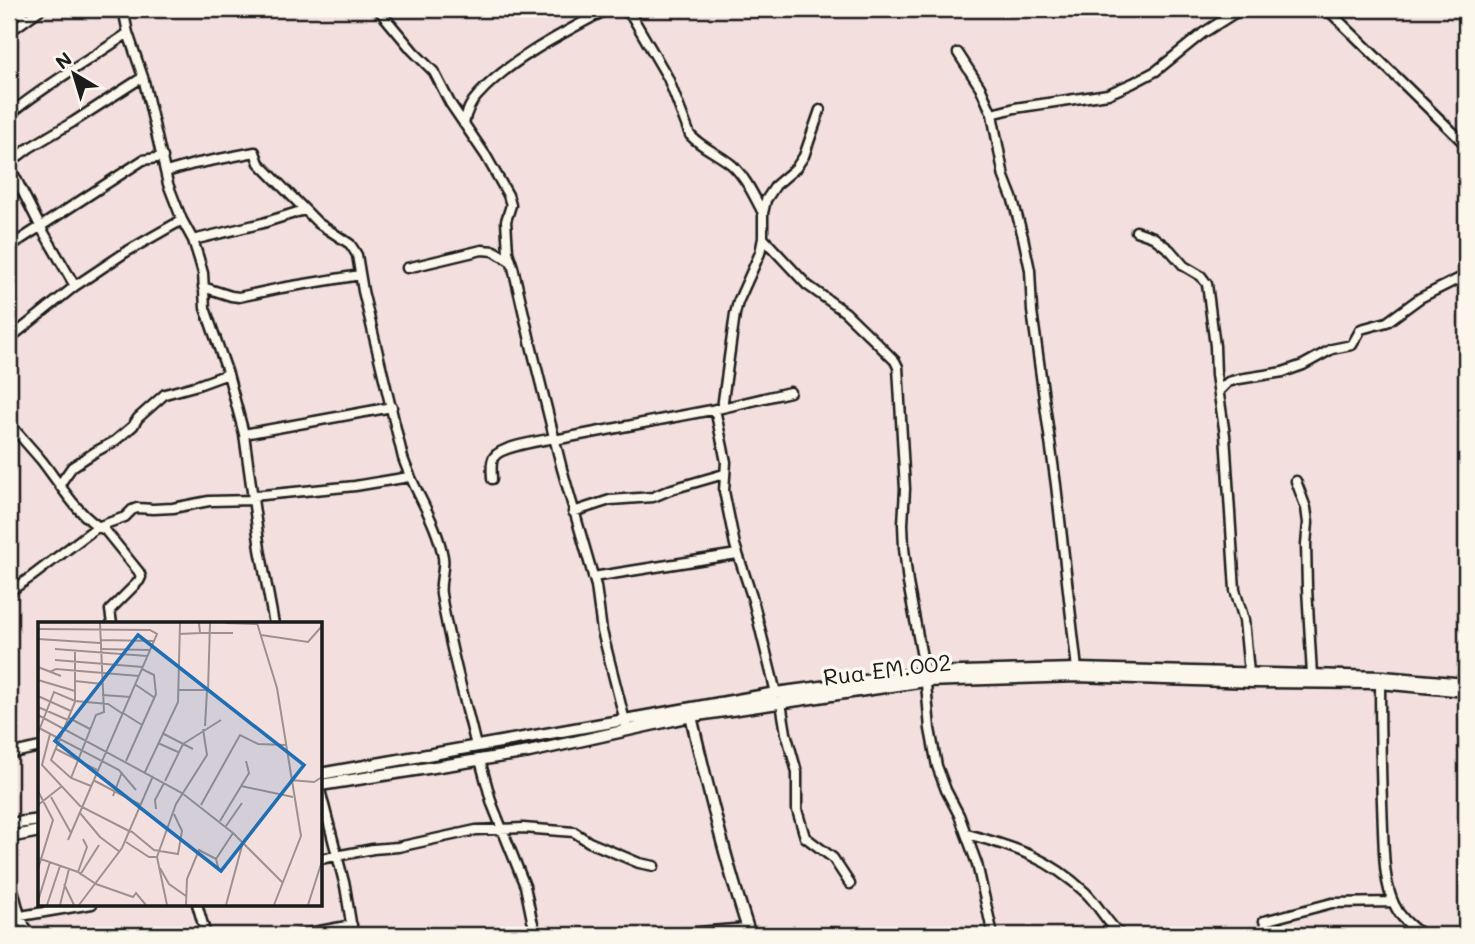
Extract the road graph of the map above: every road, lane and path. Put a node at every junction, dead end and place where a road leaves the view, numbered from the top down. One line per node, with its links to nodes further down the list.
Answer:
1 (18, 9): 9 (street)
2 (41, 9): 9 (street)
3 (123, 9): 11 (street)
4 (378, 9): 17 (street)
5 (613, 9): 17 (street)
6 (623, 9): 23 (street)
7 (1241, 9): 15 (street)
8 (1327, 9): 18 (street)
9 (26, 19): 10 (street)
10 (9, 32)
11 (128, 33): 13 (street); 16 (street)
12 (958, 53): 15 (street)
13 (143, 77): 19 (street); 20 (street)
14 (820, 110): 23 (street)
15 (992, 114): 58 (street)
16 (9, 115)
17 (464, 124): 30 (street)
18 (1466, 143)
19 (163, 157): 21 (street); 25 (street)
20 (9, 164): 25 (street)
21 (166, 172): 22 (street); 24 (street)
22 (304, 209): 28 (street); 32 (street)
23 (763, 213): 27 (street)
24 (182, 220): 28 (street); 34 (street)
25 (40, 226): 29 (street); 34 (street)
26 (1136, 231): 38 (street)
27 (763, 238): 41 (street); 61 (street)
28 (193, 240): 35 (street)
29 (9, 247)
30 (512, 262): 31 (street); 44 (street)
31 (407, 268)
32 (360, 275): 35 (street); 40 (street)
33 (1466, 275): 38 (street)
34 (75, 286): 36 (street)
35 (203, 287): 37 (street)
36 (9, 339)
37 (228, 374): 43 (street); 49 (street)
38 (1219, 391): 59 (street)
39 (790, 393): 41 (street)
40 (392, 408): 43 (street); 46 (street)
41 (718, 409): 44 (street); 45 (street)
42 (9, 425): 49 (street)
43 (244, 434): 50 (street)
44 (554, 439): 47 (street); 51 (street)
45 (724, 474): 51 (street); 53 (street)
46 (409, 477): 50 (street); 68 (street)
47 (492, 480)
48 (1296, 481): 60 (street)
49 (60, 484): 52 (street)
50 (253, 498): 52 (street); 57 (street)
51 (573, 512): 54 (street)
52 (97, 527): 55 (street); 56 (street)
53 (737, 554): 54 (street); 65 (street)
54 (593, 577): 67 (street)
55 (9, 592)
56 (112, 622)
57 (274, 622)
58 (1077, 668): 59 (street, Rua EM.002); 61 (street, Rua EM.002)
59 (1249, 673): 60 (street, Rua EM.002)
60 (1312, 675): 63 (street, Rua EM.002)
61 (925, 677): 62 (street, Rua EM.002); 65 (street, Rua EM.002); 79 (street)
62 (1380, 683): 64 (street, Rua EM.002); 86 (street)
63 (1466, 684)
64 (1466, 691)
65 (779, 698): 66 (street, Rua EM.002); 67 (street, Rua EM.002); 85 (street)
66 (691, 716): 67 (street, Rua EM.002); 92 (street)
67 (626, 725): 68 (street, Rua EM.002); 71 (street, Rua EM.002)
68 (476, 746): 72 (street, Rua EM.002)
69 (38, 747): 70 (street)
70 (9, 754)
71 (480, 760): 73 (street, Rua EM.002); 77 (street)
72 (322, 774)
73 (322, 788)
74 (322, 796): 81 (street)
75 (38, 820): 76 (street)
76 (9, 824)
77 (502, 829): 81 (street); 83 (street); 97 (street)
78 (38, 831): 80 (street)
79 (967, 834): 99 (street); 100 (street)
80 (9, 836)
81 (337, 855): 82 (street); 91 (street)
82 (322, 859)
83 (654, 866)
84 (9, 874): 89 (street)
85 (850, 884)
86 (1392, 902): 101 (street); 102 (street)
87 (80, 906): 89 (street)
88 (198, 906): 94 (street)
89 (20, 916): 90 (street); 93 (street)
90 (9, 918)
91 (352, 925): 95 (street); 96 (street)
92 (749, 932): 98 (street)
93 (29, 935)
94 (206, 935)
95 (298, 935)
96 (353, 935)
97 (537, 935)
98 (661, 935)
99 (993, 935)
100 (1121, 935)
101 (1270, 935)
102 (1423, 935)

